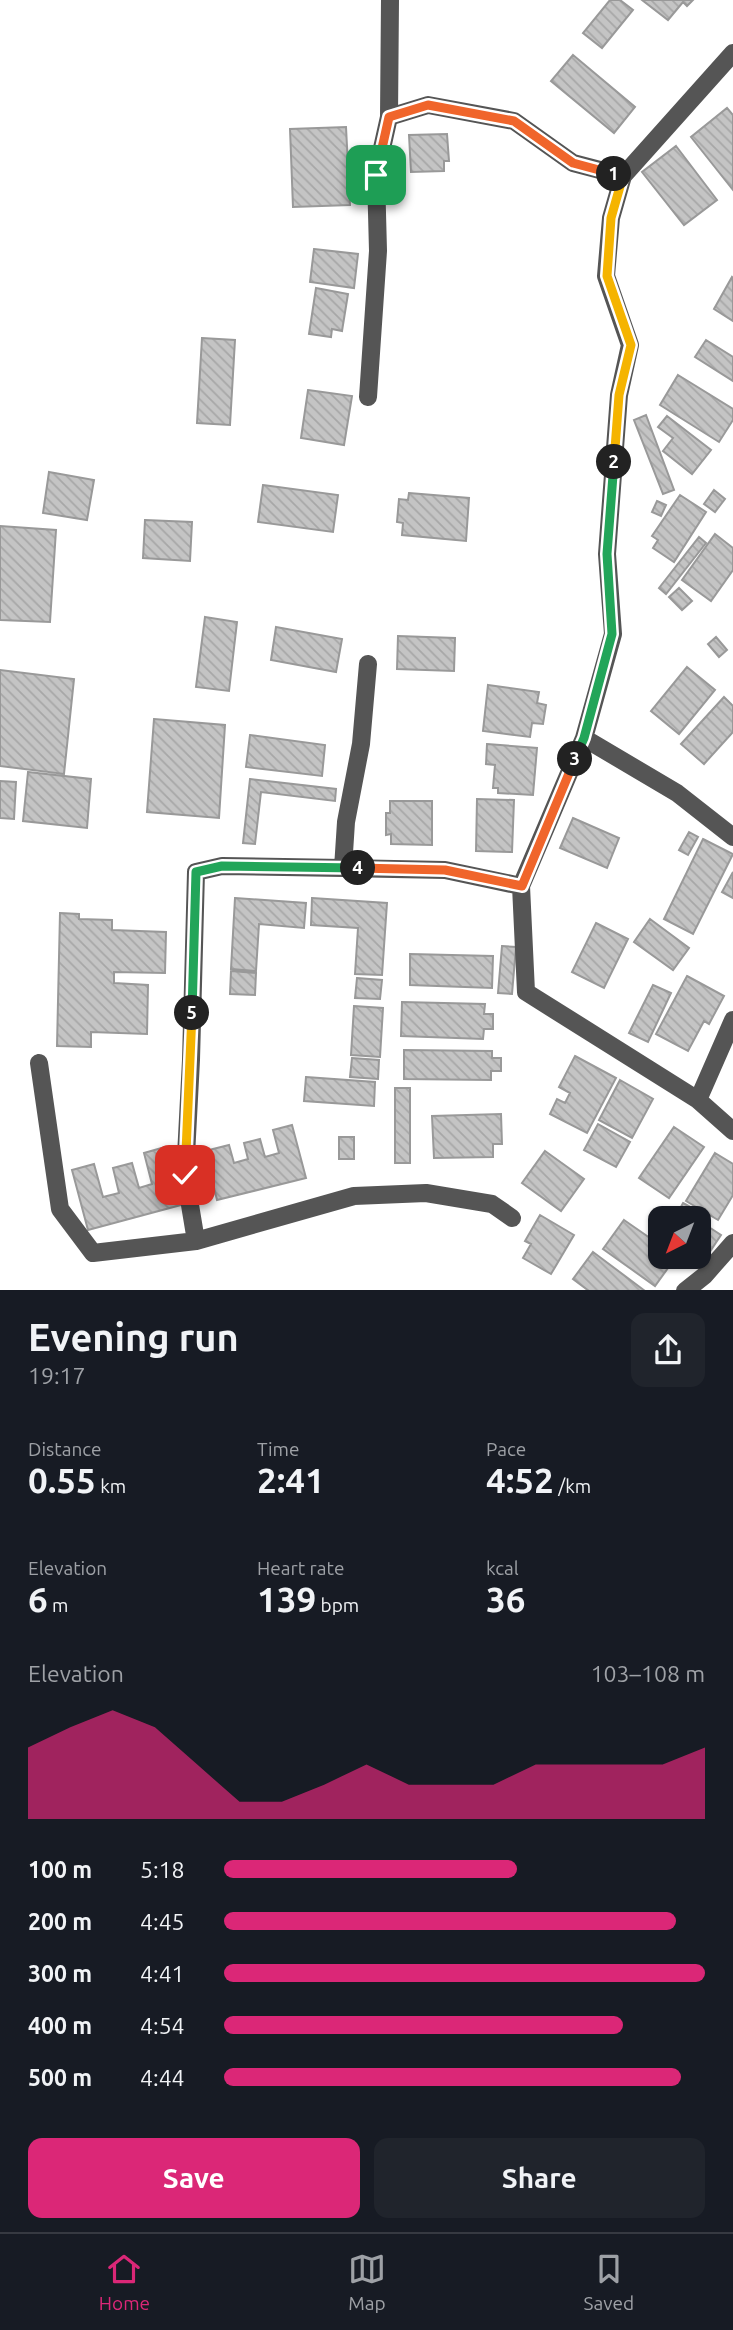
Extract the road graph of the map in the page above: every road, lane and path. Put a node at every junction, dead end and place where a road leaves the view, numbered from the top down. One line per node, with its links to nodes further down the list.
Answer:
1 (390, 0): 3 (street)
2 (733, 53): 4 (street)
3 (389, 117): 4 (street); 5 (street)
4 (623, 176): 7 (street)
5 (368, 397)
6 (368, 664): 9 (street)
7 (584, 738): 8 (street); 10 (street)
8 (733, 837)
9 (343, 868): 10 (street); 16 (street)
10 (522, 886): 13 (street)
11 (733, 1020): 13 (street)
12 (39, 1063): 16 (street)
13 (698, 1100): 14 (street)
14 (733, 1131)
15 (512, 1218): 16 (street)
16 (196, 1241)
17 (733, 1243): 18 (street)
18 (685, 1290)

